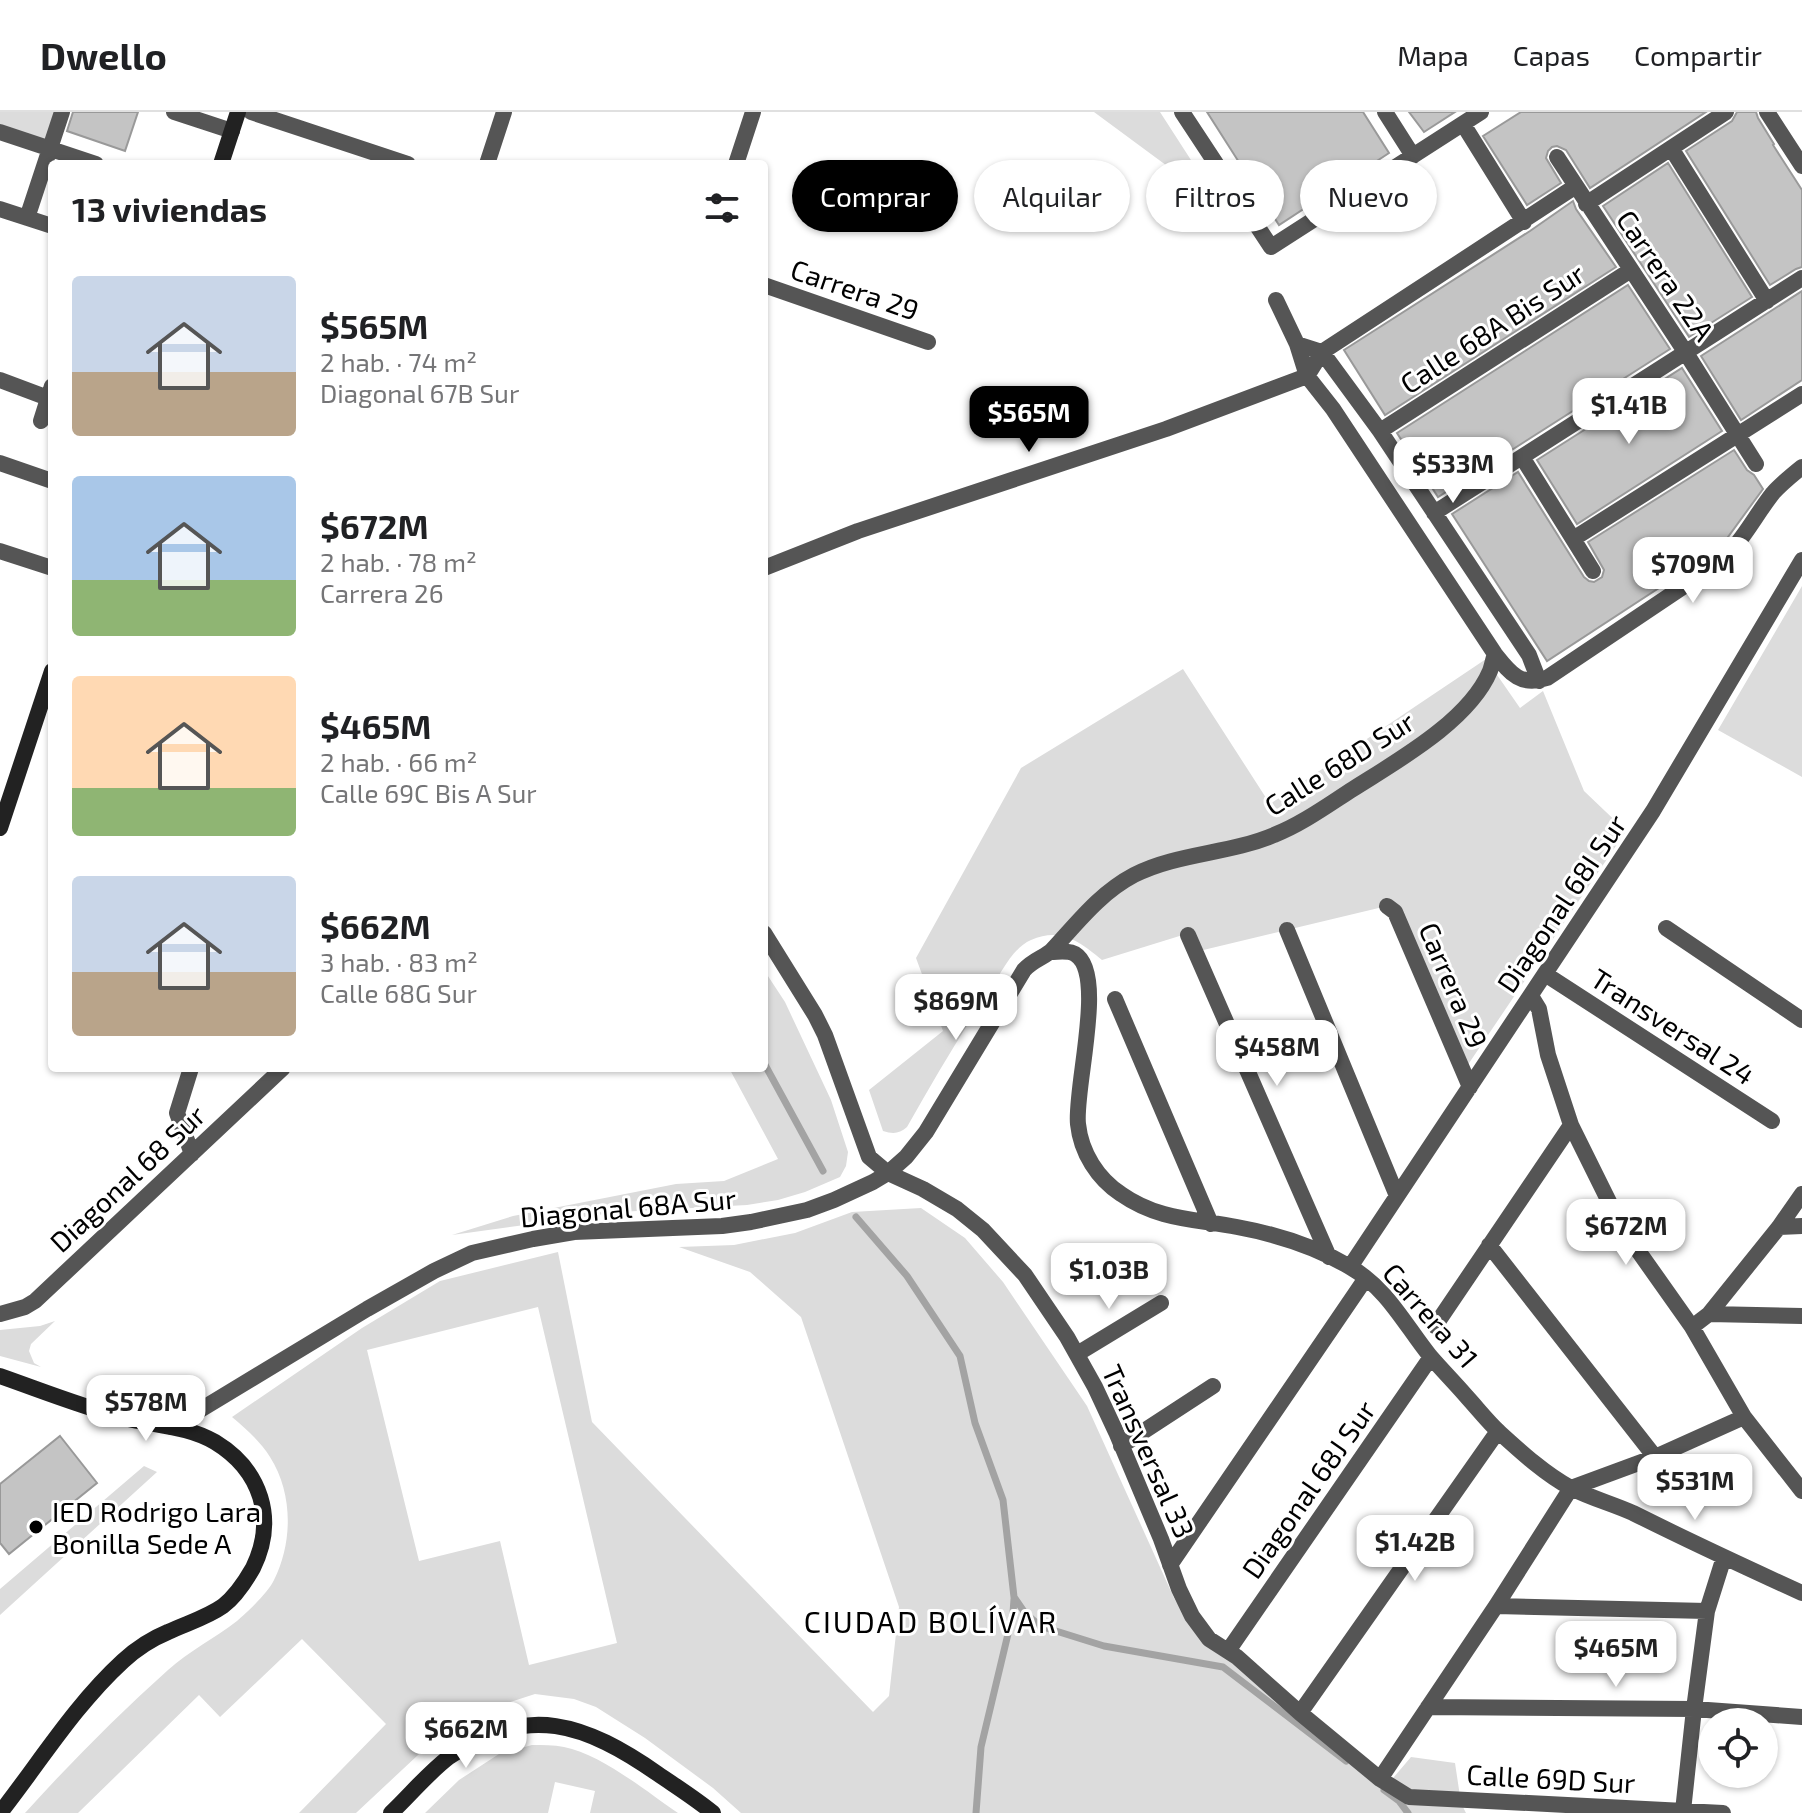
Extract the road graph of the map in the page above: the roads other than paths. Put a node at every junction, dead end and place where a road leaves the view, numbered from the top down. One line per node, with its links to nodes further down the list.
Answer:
1 (62, 112): 17 (street)
2 (174, 112): 13 (street)
3 (238, 112): 13 (street)
4 (251, 112): 22 (street)
5 (504, 112): 23 (street)
6 (753, 112): 24 (street)
7 (1182, 112): 18 (street)
8 (1385, 112): 18 (street)
9 (1481, 112): 12 (street)
10 (1726, 112): 16 (street)
11 (1767, 112): 15 (street)
12 (1463, 124): 18 (street); 30 (street)
13 (232, 131): 21 (street)
14 (0, 132): 17 (street)
15 (1795, 139): 25 (street)
16 (1671, 148): 27 (street); 36 (street)
17 (50, 149): 20 (street); 29 (street)
18 (1413, 156)
19 (1557, 157): 26 (street, Carrera 22A)
20 (84, 160)
21 (222, 160)
22 (396, 160)
23 (488, 160)
24 (737, 160)
25 (1802, 166)
26 (1576, 186): 27 (street, Carrera 22A); 30 (street)
27 (1586, 204): 32 (street, Carrera 22A)
28 (0, 209): 29 (street)
29 (27, 218): 31 (street)
30 (1524, 222): 39 (street)
31 (48, 225)
32 (1631, 270): 40 (street, Carrera 22A); 47 (street, Calle 68A Bis Sur)
33 (1802, 278): 36 (street)
34 (768, 286): 37 (street, Carrera 29)
35 (1276, 300): 38 (street)
36 (1767, 301): 40 (street)
37 (928, 342)
38 (1297, 344): 39 (street); 41 (street)
39 (1322, 352): 41 (street); 47 (street)
40 (1686, 353): 48 (street, Carrera 22A); 49 (street)
41 (1307, 376): 58 (street); 61 (street)
42 (0, 380): 43 (street)
43 (48, 392)
44 (1802, 394): 48 (street)
45 (48, 398): 46 (street)
46 (41, 421)
47 (1380, 431): 54 (street)
48 (1737, 434): 51 (street, Carrera 22A); 55 (street)
49 (1522, 457): 54 (street); 55 (street)
50 (0, 463): 53 (street)
51 (1756, 464)
52 (1802, 467): 62 (street)
53 (48, 480)
54 (1434, 513): 62 (street)
55 (1573, 539): 60 (street)
56 (0, 551): 59 (street)
57 (1802, 560): 72 (street, Diagonal 68I Sur)
58 (768, 566)
59 (48, 567)
60 (1593, 571)
61 (1495, 654): 62 (street); 71 (street, Calle 68D Sur)
62 (1539, 681)
63 (48, 682): 64 (street)
64 (4, 801): 65 (street)
65 (0, 828)
66 (1387, 906): 78 (street, Carrera 29)
67 (1666, 928): 75 (street)
68 (1287, 930): 84 (street)
69 (1188, 935): 89 (street)
70 (768, 939): 82 (street, Transversal 33)
71 (1051, 952): 82 (street, Calle 68D Sur); 85 (street, Carrera 31)
72 (1545, 974): 73 (street, Diagonal 68I Sur); 79 (street, Transversal 24)
73 (1531, 996): 78 (street, Diagonal 68I Sur); 80 (street)
74 (1115, 999): 85 (street)
75 (1801, 1017)
76 (190, 1072): 81 (street)
77 (279, 1072): 81 (street, Diagonal 68 Sur)
78 (1470, 1087): 84 (street, Diagonal 68I Sur)
79 (1772, 1121)
80 (1571, 1125): 88 (street); 97 (street)
81 (192, 1154): 93 (street, Diagonal 68 Sur)
82 (888, 1173): 98 (street, Transversal 33); 103 (street, Diagonal 68A Sur)
83 (1802, 1194): 87 (street)
84 (1397, 1196): 90 (street, Diagonal 68I Sur)
85 (1211, 1224): 89 (street, Carrera 31)
86 (1802, 1226): 87 (street)
87 (1779, 1227): 94 (street)
88 (1489, 1245): 96 (street); 106 (street)
89 (1329, 1257): 90 (street, Carrera 31)
90 (1350, 1267): 91 (street, Carrera 31)
91 (1366, 1278): 99 (street, Carrera 31); 110 (street)
92 (1161, 1303): 98 (street)
93 (0, 1314)
94 (1709, 1314): 95 (street); 97 (street)
95 (1802, 1316)
96 (1435, 1326)
97 (1692, 1327): 102 (street)
98 (1077, 1354): 105 (street, Transversal 33)
99 (1431, 1357): 104 (street, Carrera 31); 114 (street, Diagonal 68J Sur)
100 (0, 1376): 103 (street)
101 (1213, 1386): 105 (street)
102 (1744, 1417): 106 (street); 108 (street)
103 (172, 1427): 121 (street)
104 (1498, 1431): 107 (street, Carrera 31); 117 (street)
105 (1121, 1446): 110 (street, Transversal 33)
106 (1655, 1457): 107 (street)
107 (1571, 1488): 109 (street, Carrera 31); 112 (street)
108 (1802, 1491)
109 (1724, 1557): 111 (street, Carrera 31); 113 (street)
110 (1170, 1565): 114 (street, Transversal 33)
111 (1802, 1593)
112 (1496, 1606): 113 (street); 115 (street)
113 (1707, 1611): 116 (street)
114 (1228, 1651): 117 (street, Transversal 33)
115 (1428, 1707): 116 (street); 119 (street)
116 (1694, 1709): 118 (street); 120 (street)
117 (1300, 1713): 119 (street, Transversal 33)
118 (1802, 1717)
119 (1380, 1779): 120 (street, Calle 69D Sur)
120 (1683, 1811): 124 (street, Calle 69D Sur)
121 (0, 1813)
122 (391, 1813): 123 (street)
123 (713, 1813)
124 (1723, 1813)

